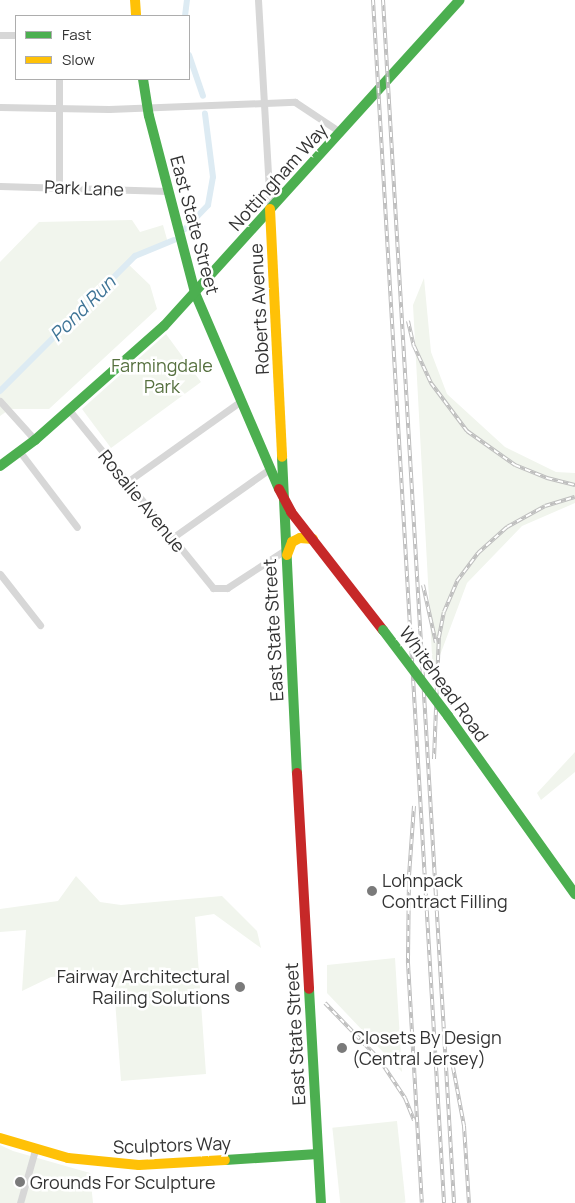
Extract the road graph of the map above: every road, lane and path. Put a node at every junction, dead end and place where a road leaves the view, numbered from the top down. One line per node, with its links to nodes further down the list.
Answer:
1 (135, 0): 4 (street)
2 (258, 0): 9 (street, Roberts Avenue)
3 (460, 0): 13 (street, Nottingham Way)
4 (136, 15)
5 (0, 35): 6 (street)
6 (15, 35)
7 (59, 80): 10 (street)
8 (143, 80): 12 (street, East State Street)
9 (263, 103): 12 (street); 13 (street); 17 (street, Roberts Avenue)
10 (58, 106): 11 (street); 12 (street); 14 (street)
11 (0, 108)
12 (147, 108): 16 (street, East State Street)
13 (340, 132): 17 (street, Nottingham Way)
14 (59, 185): 15 (street, Park Lane); 16 (street, Park Lane)
15 (0, 186)
16 (168, 191): 18 (street, East State Street)
17 (270, 210): 18 (street, Nottingham Way); 27 (street, Roberts Avenue)
18 (195, 293): 19 (street, East State Street); 21 (street, Nottingham Way)
19 (242, 400): 25 (street, East State Street); 26 (street)
20 (0, 402): 22 (street)
21 (69, 410): 22 (street, Nottingham Way); 26 (street, Rosalie Avenue)
22 (35, 440): 23 (street, Nottingham Way)
23 (20, 452): 24 (street, Nottingham Way); 28 (street)
24 (0, 466)
25 (271, 468): 27 (street, East State Street); 29 (street)
26 (126, 482): 29 (street, Rosalie Avenue)
27 (283, 497): 30 (street, Whitehead Road); 31 (street, East State Street)
28 (77, 527)
29 (172, 538): 31 (street, Rosalie Avenue)
30 (313, 539): 31 (street); 34 (street, Whitehead Road, bridge)
31 (285, 554): 37 (street, East State Street)
32 (0, 574): 33 (street)
33 (40, 625)
34 (575, 894)
35 (0, 1138): 36 (street, Sculptors Way)
36 (35, 1150): 37 (street, Sculptors Way); 38 (street)
37 (318, 1154): 39 (street, East State Street)
38 (20, 1203)
39 (321, 1203)

